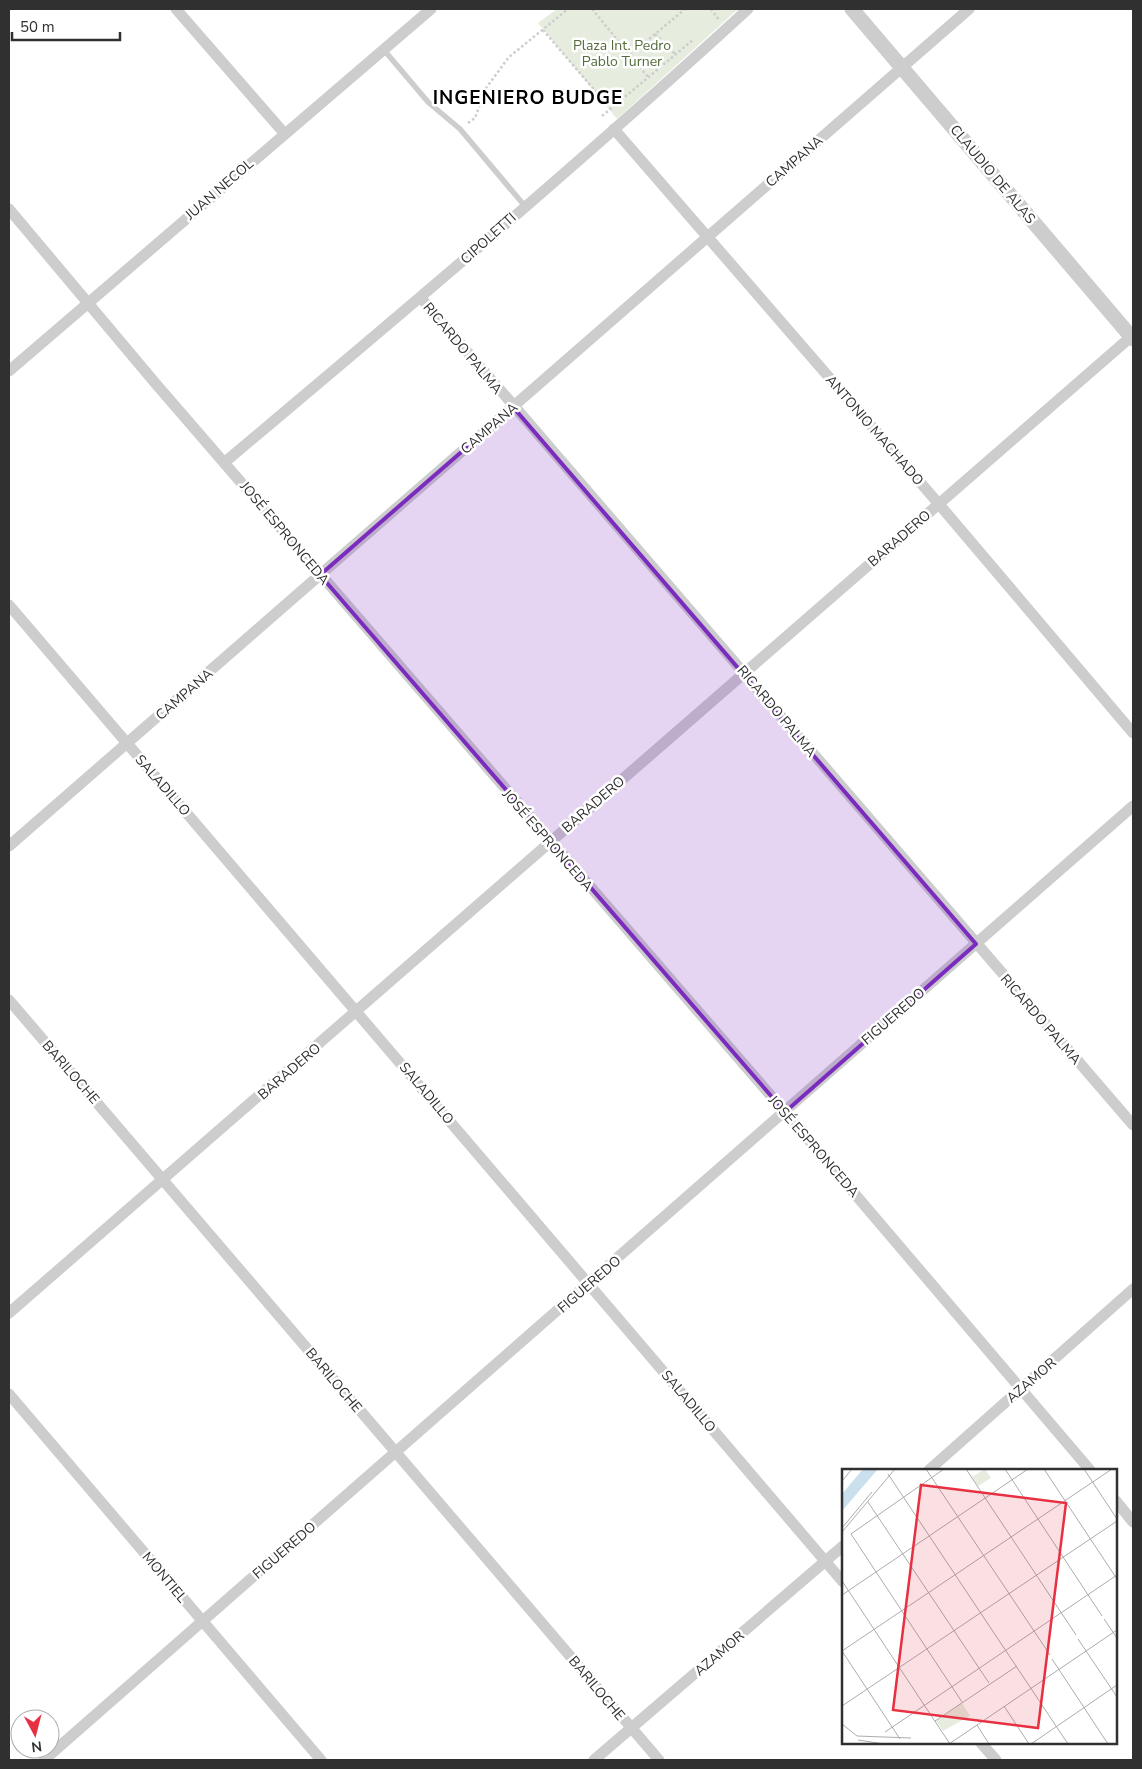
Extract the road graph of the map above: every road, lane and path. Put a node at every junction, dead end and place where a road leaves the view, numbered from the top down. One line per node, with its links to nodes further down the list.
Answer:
1 (176, 9): 25 (street)
2 (431, 9): 14 (street, JUAN NECOL)
3 (568, 9): 11 (path)
4 (592, 9): 15 (path)
5 (685, 9): 12 (path)
6 (748, 9): 17 (street, CIPOLETTI)
7 (852, 9): 18 (street, CLAUDIO DE ALAS)
8 (969, 9): 18 (street, CAMPANA)
9 (724, 14): 10 (path)
10 (711, 25)
11 (543, 29): 21 (path); 23 (path)
12 (655, 34): 15 (path); 16 (path)
13 (697, 37): 16 (path)
14 (384, 50): 23 (lane); 25 (street, JUAN NECOL)
15 (630, 55): 19 (path)
16 (675, 55): 17 (path); 19 (path)
17 (686, 66): 20 (street, CIPOLETTI)
18 (902, 67): 28 (street, CAMPANA); 31 (street, CLAUDIO DE ALAS)
19 (648, 77): 20 (path); 21 (path)
20 (659, 90): 24 (street, CIPOLETTI)
21 (619, 102): 22 (path)
22 (602, 116)
23 (460, 129): 26 (lane)
24 (614, 129): 26 (street, CIPOLETTI); 28 (street, ANTONIO MACHADO)
25 (284, 133): 30 (street, JUAN NECOL)
26 (524, 205): 29 (street, CIPOLETTI)
27 (9, 208): 30 (street, JOSÉ ESPRONCEDA)
28 (708, 237): 33 (street, CAMPANA); 35 (street, ANTONIO MACHADO)
29 (421, 298): 33 (street, RICARDO PALMA); 34 (street, CIPOLETTI)
30 (88, 302): 32 (street, JUAN NECOL); 34 (street, JOSÉ ESPRONCEDA)
31 (1133, 337): 35 (street, BARADERO)
32 (9, 371)
33 (513, 407): 36 (street, CAMPANA); 38 (street, RICARDO PALMA)
34 (224, 462): 36 (street, JOSÉ ESPRONCEDA)
35 (938, 503): 38 (street, BARADERO); 39 (street, ANTONIO MACHADO)
36 (320, 575): 40 (street, CAMPANA); 42 (street, JOSÉ ESPRONCEDA)
37 (9, 605): 40 (street, SALADILLO)
38 (745, 673): 42 (street, BARADERO); 44 (street, RICARDO PALMA)
39 (1133, 733)
40 (127, 744): 43 (street, CAMPANA); 46 (street, SALADILLO)
41 (1133, 806): 44 (street, FIGUEREDO)
42 (550, 842): 46 (street, BARADERO); 47 (street, JOSÉ ESPRONCEDA)
43 (9, 846)
44 (976, 944): 47 (street, FIGUEREDO); 48 (street, RICARDO PALMA)
45 (9, 1000): 49 (street, BARILOCHE)
46 (358, 1011): 49 (street, BARADERO); 50 (street, SALADILLO)
47 (785, 1112): 50 (street, FIGUEREDO); 53 (street, JOSÉ ESPRONCEDA)
48 (1133, 1125)
49 (164, 1180): 52 (street, BARADERO); 55 (street, BARILOCHE)
50 (589, 1284): 55 (street, FIGUEREDO); 61 (street, SALADILLO)
51 (1133, 1289): 53 (street, AZAMOR)
52 (9, 1313)
53 (1021, 1388): 56 (street, AZAMOR); 57 (street, JOSÉ ESPRONCEDA)
54 (9, 1394): 63 (street, MONTIEL)
55 (395, 1452): 63 (street, FIGUEREDO); 64 (street, BARILOCHE)
56 (930, 1469)
57 (1089, 1469)
58 (1117, 1502): 59 (street)
59 (1133, 1522)
60 (842, 1547): 61 (street, AZAMOR)
61 (826, 1562): 62 (street, SALADILLO); 64 (street, AZAMOR)
62 (842, 1581)
63 (202, 1621): 66 (street, FIGUEREDO); 67 (street, MONTIEL)
64 (631, 1728): 68 (street, AZAMOR); 69 (street, BARILOCHE)
65 (982, 1744): 70 (street)
66 (44, 1760)
67 (321, 1760)
68 (594, 1760)
69 (659, 1760)
70 (996, 1760)

